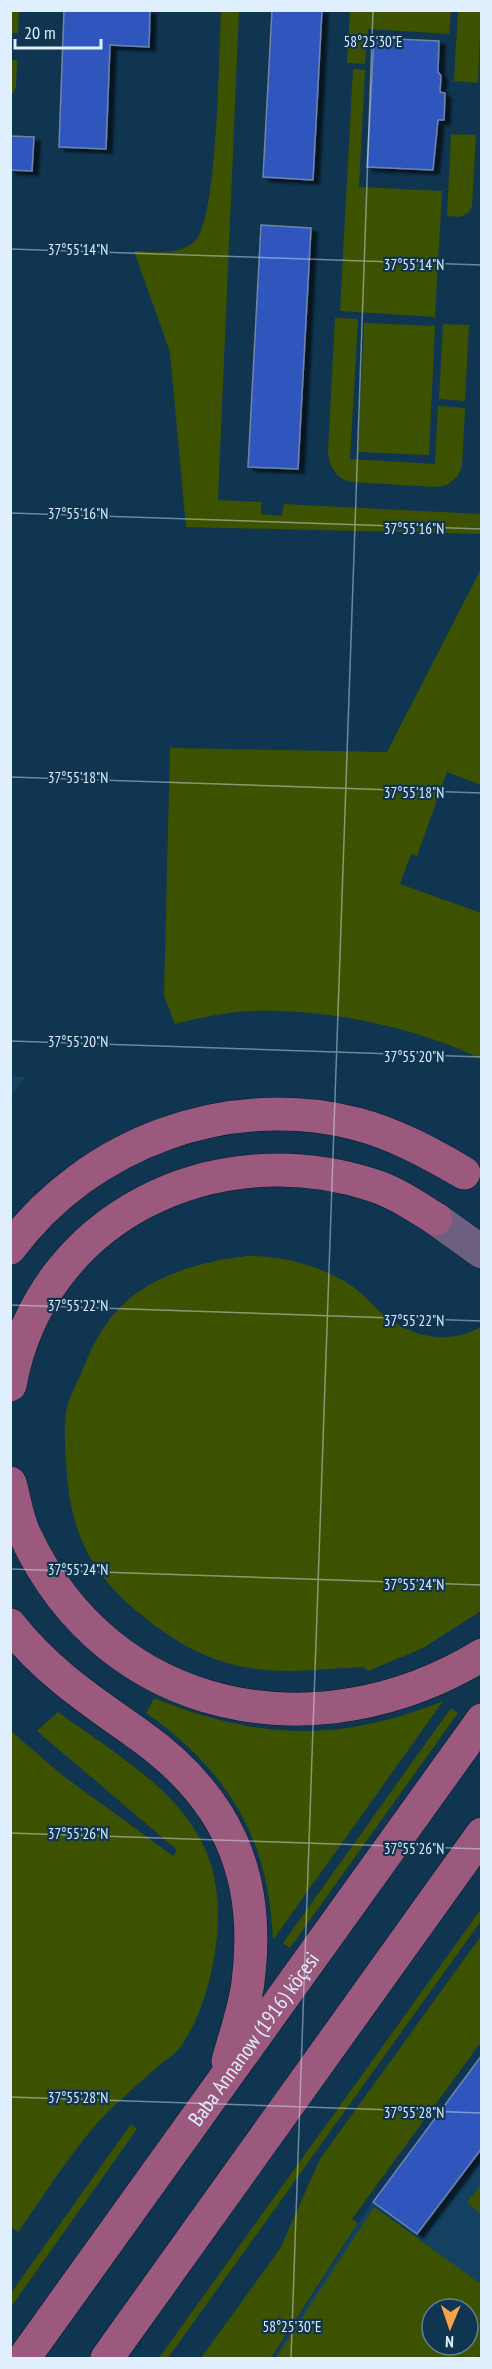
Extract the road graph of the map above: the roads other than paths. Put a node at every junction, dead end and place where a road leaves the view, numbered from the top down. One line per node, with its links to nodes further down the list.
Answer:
1 (473, 1180): 2 (main road)
2 (10, 1248)
3 (482, 1252): 4 (main road)
4 (10, 1385)
5 (10, 1483): 7 (main road)
6 (10, 1625): 10 (main road)
7 (482, 1655)
8 (482, 1720): 10 (main road, Baba Annanow (1916) köçesi)
9 (477, 1842): 12 (main road)
10 (224, 2078): 11 (main road, Baba Annanow (1916) köçesi)
11 (24, 2358)
12 (107, 2358)

